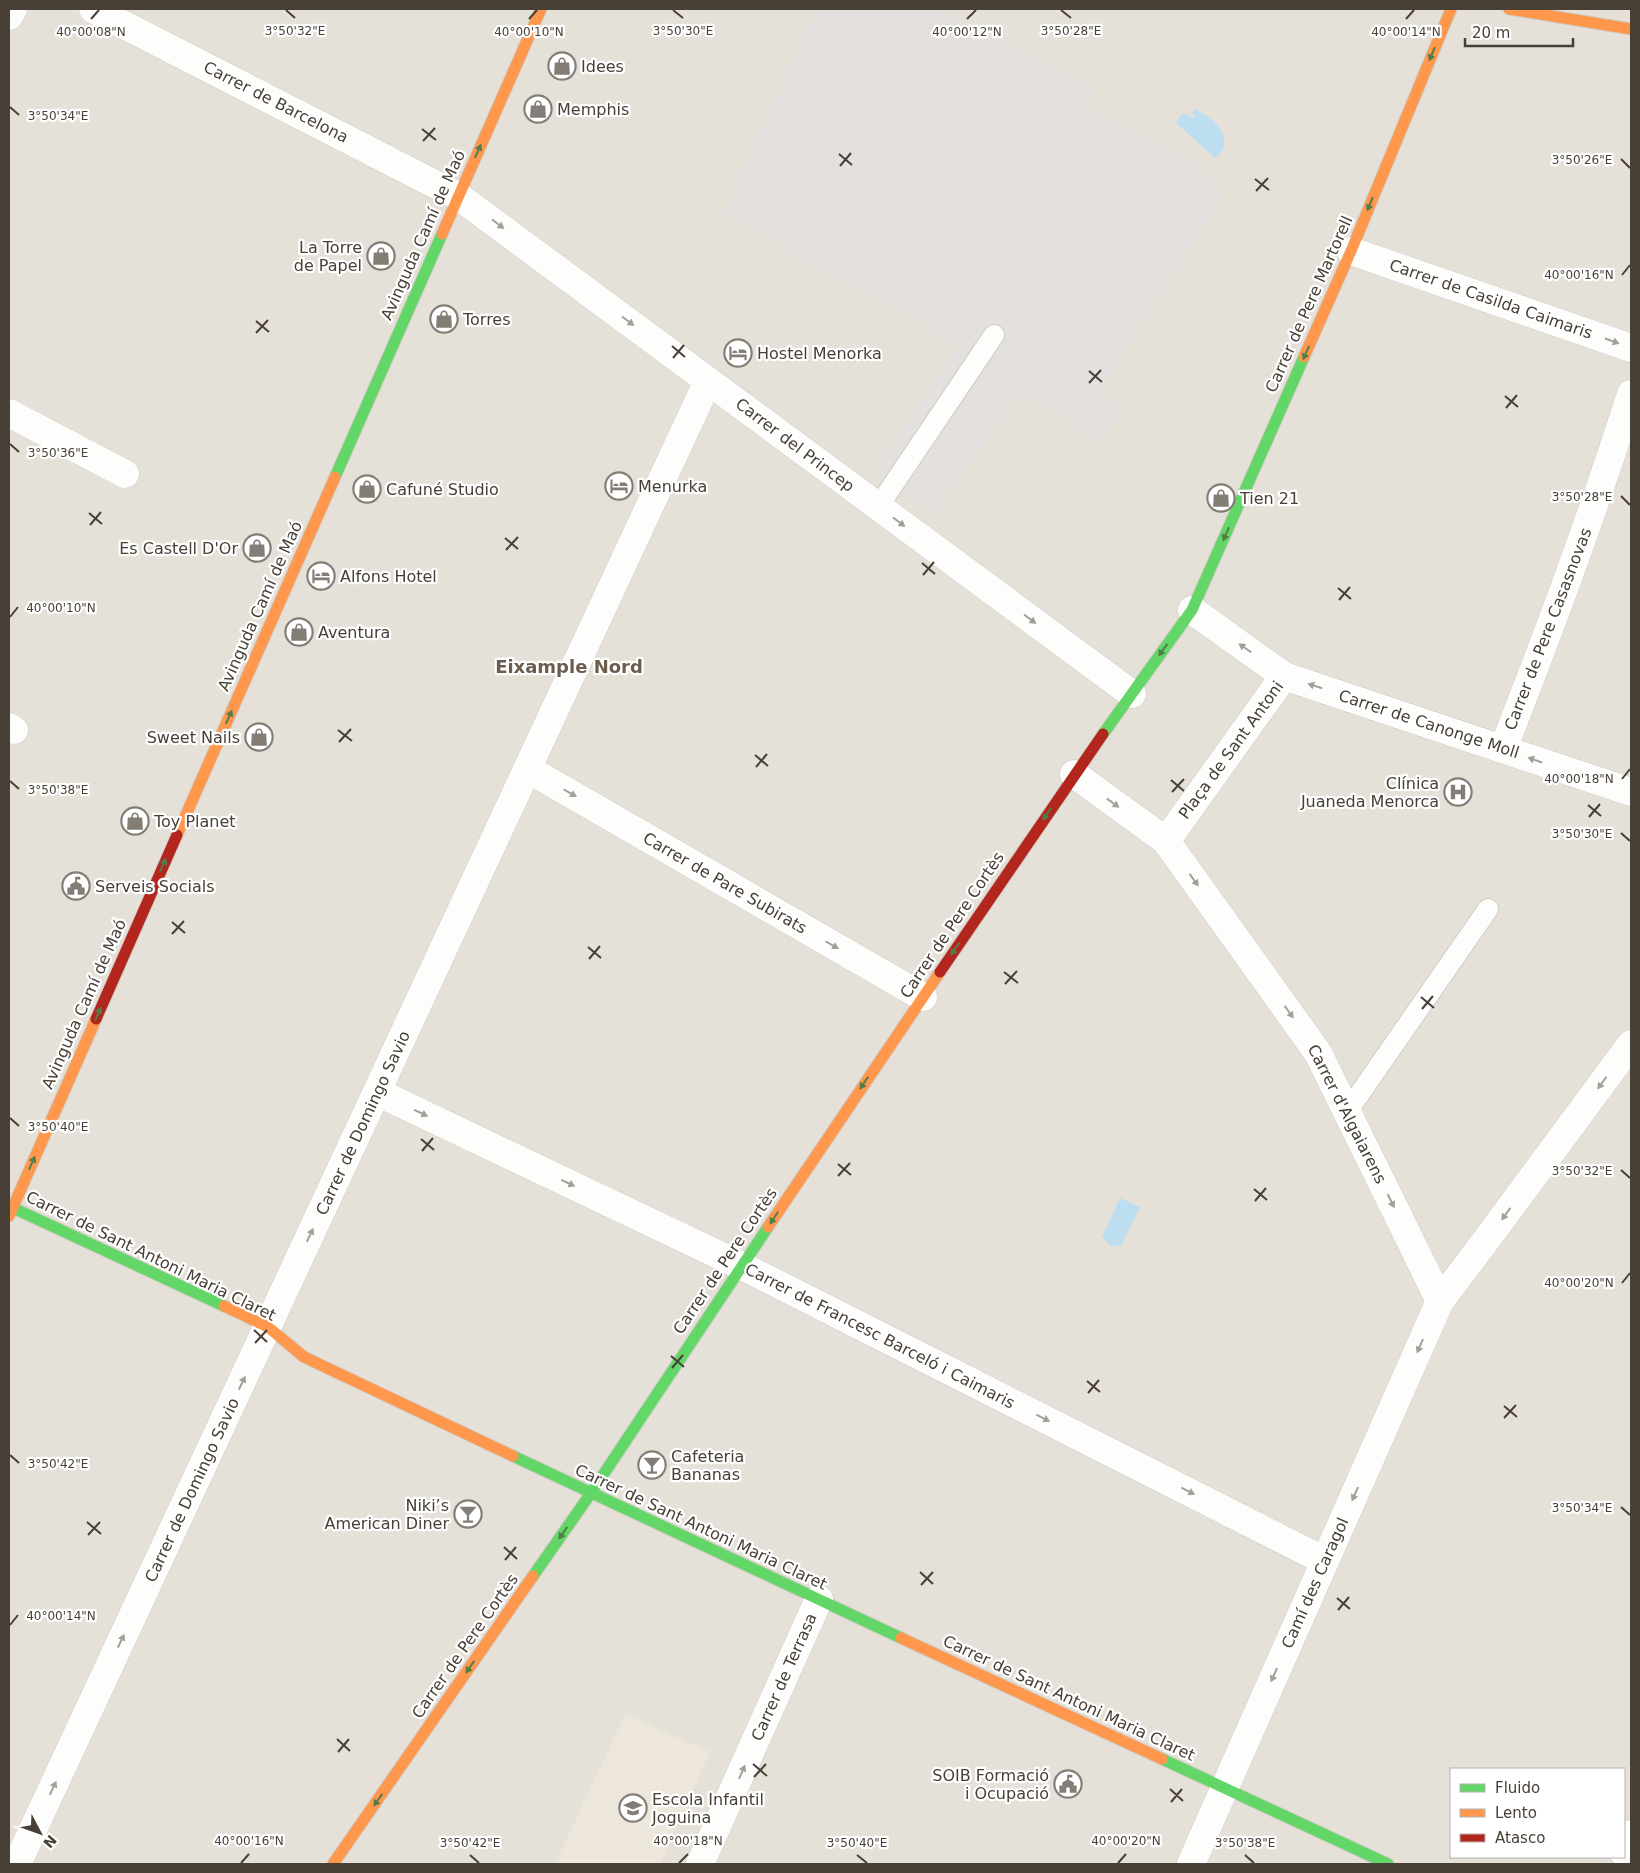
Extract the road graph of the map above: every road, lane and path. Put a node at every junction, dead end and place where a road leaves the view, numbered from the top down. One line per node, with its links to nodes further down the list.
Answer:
1 (13, 9): 6 (street)
2 (93, 9): 8 (street, Carrer de Barcelona)
3 (540, 9): 8 (street, Avinguda Camí de Maó, one-way to 3)
4 (1451, 9): 9 (street, Carrer de Pere Martorell, one-way to 9)
5 (1509, 9): 7 (street)
6 (9, 16)
7 (1631, 29)
8 (458, 196): 12 (street, Carrer del Princep, one-way to 12); 30 (street, Avinguda Camí de Maó, one-way to 8)
9 (1351, 251): 11 (street, Carrer de Casilda Caimaris, one-way to 11); 17 (street, Carrer de Pere Martorell, one-way to 17)
10 (994, 335): 16 (lane)
11 (1631, 348)
12 (708, 381): 16 (street, Carrer del Princep); 21 (street, Carrer de Domingo Savio)
13 (1631, 394): 20 (street, Carrer de Pere Casasnovas)
14 (9, 413): 15 (street)
15 (125, 474)
16 (878, 506): 19 (street, Carrer del Princep, one-way to 19)
17 (1192, 610): 18 (street, Plaça de Sant Antoni, one-way to 17); 19 (street, one-way to 19)
18 (1284, 676): 20 (street, Carrer de Canonge Moll, one-way to 18); 24 (street, Plaça de Sant Antoni)
19 (1132, 694): 22 (street)
20 (1503, 749): 23 (street, Carrer de Canonge Moll, one-way to 20)
21 (528, 769): 26 (street, Carrer de Pare Subirats, one-way to 26); 28 (street, Carrer de Domingo Savio)
22 (1074, 774): 24 (street, one-way to 24); 26 (street, Carrer de Pere Cortès, one-way to 26)
23 (1631, 792)
24 (1166, 841): 29 (street, Carrer d'Algaiarens, one-way to 29)
25 (1488, 909): 29 (lane)
26 (922, 997): 31 (street, Carrer de Pere Cortès, one-way to 31)
27 (1631, 1044): 32 (street, Camí des Caragol, one-way to 32)
28 (377, 1092): 31 (street, Carrer de Francesc Barceló i Caimaris, one-way to 31); 33 (street, Carrer de Domingo Savio, one-way to 28)
29 (1347, 1112): 32 (street, Carrer d'Algaiarens, one-way to 32)
30 (10, 1210): 33 (street, Carrer de Sant Antoni Maria Claret)
31 (742, 1266): 34 (street, Carrer de Pere Cortès); 35 (street, Carrer de Francesc Barceló i Caimaris, one-way to 35)
32 (1440, 1301): 35 (street, Camí des Caragol, one-way to 35)
33 (268, 1327): 34 (street, Carrer de Sant Antoni Maria Claret); 40 (street, Carrer de Domingo Savio, one-way to 33)
34 (591, 1493): 36 (street, Carrer de Sant Antoni Maria Claret); 41 (street, Carrer de Pere Cortès, one-way to 41)
35 (1325, 1561): 37 (street, Camí des Caragol, one-way to 37)
36 (819, 1599): 37 (street, Carrer de Sant Antoni Maria Claret); 42 (street, Carrer de Terrasa, one-way to 36)
37 (1224, 1788): 43 (street, Camí des Caragol); 44 (street, Carrer de Sant Antoni Maria Claret)
38 (1631, 1834): 39 (street)
39 (1625, 1850)
40 (17, 1864)
41 (333, 1864)
42 (700, 1864)
43 (1191, 1864)
44 (1388, 1864)

